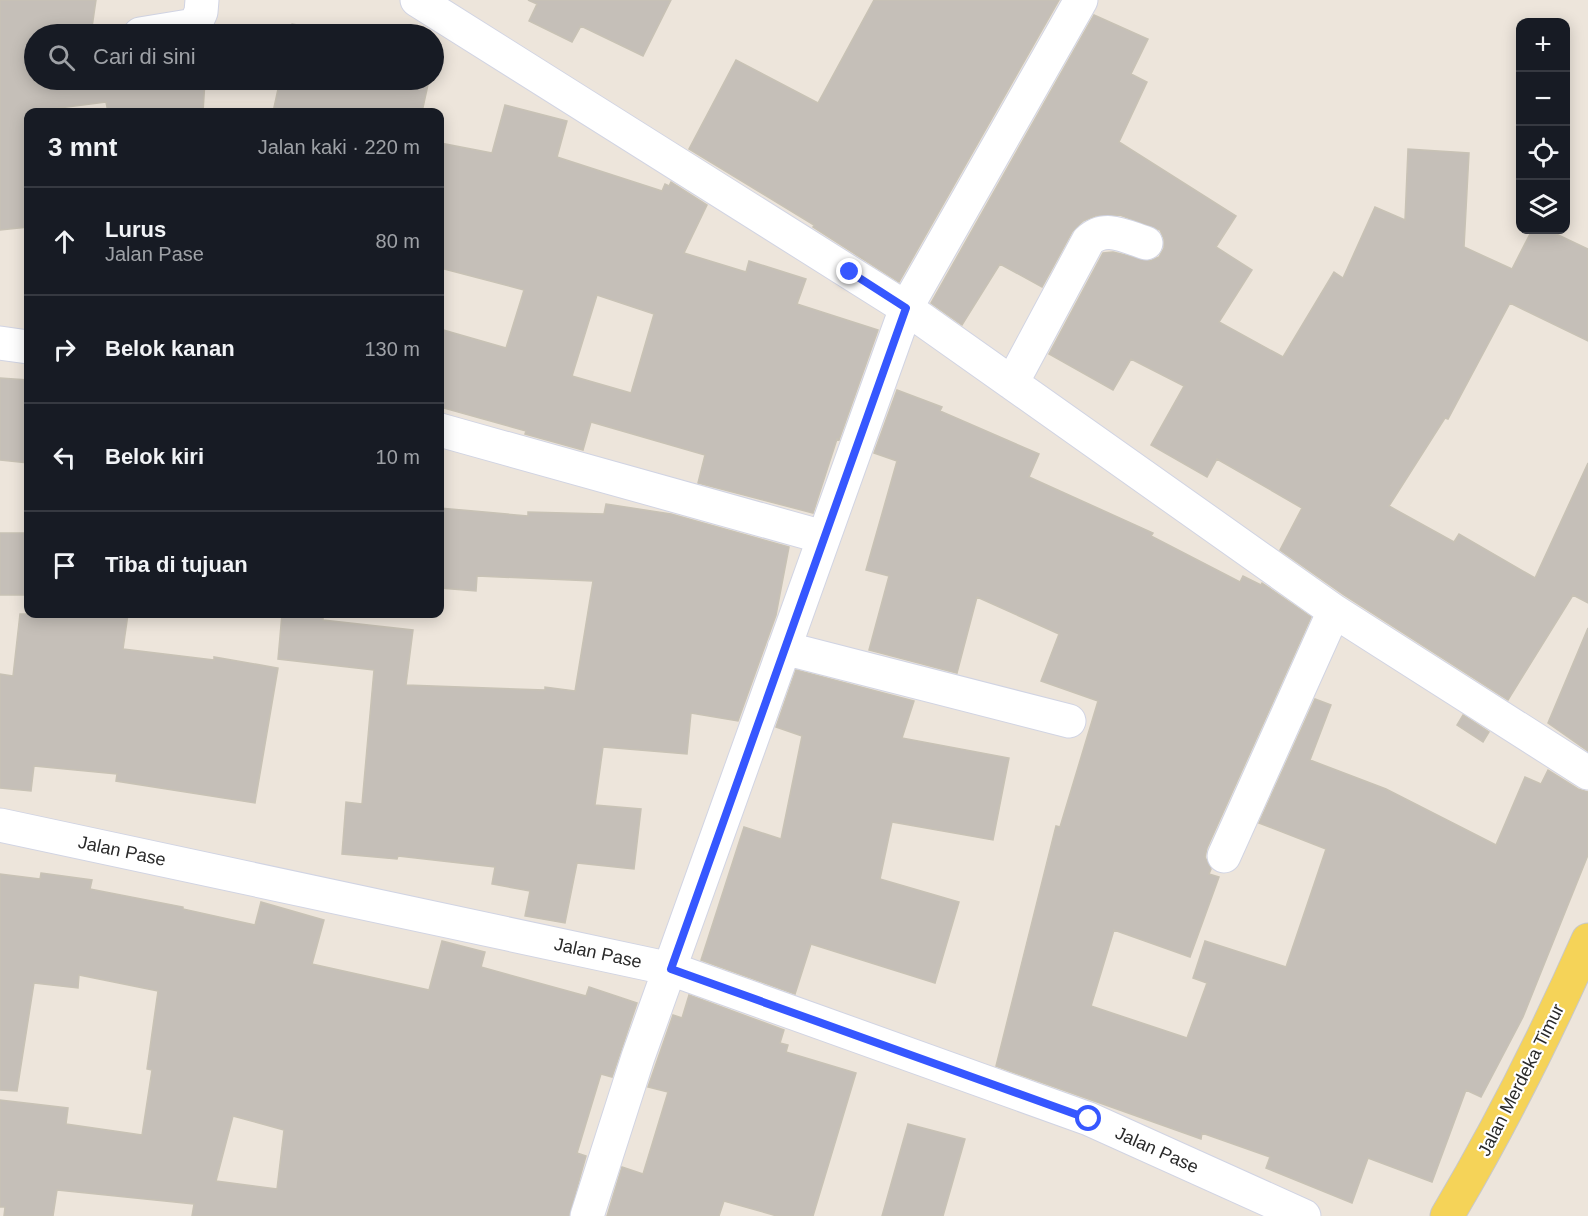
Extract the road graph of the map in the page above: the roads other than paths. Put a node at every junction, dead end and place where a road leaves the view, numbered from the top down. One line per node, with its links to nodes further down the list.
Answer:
1 (202, 0): 4 (street)
2 (417, 0): 6 (street)
3 (1081, 0): 6 (street)
4 (195, 24)
5 (1146, 243): 9 (street)
6 (906, 308): 9 (street); 11 (street)
7 (0, 343): 8 (street)
8 (24, 346)
9 (1012, 383): 12 (street)
10 (444, 431): 11 (street)
11 (823, 537): 13 (street)
12 (1334, 611): 15 (street); 17 (street)
13 (784, 648): 14 (street); 19 (street)
14 (1069, 722)
15 (1588, 774)
16 (0, 825): 19 (street, Jalan Pase)
17 (1224, 856)
18 (1588, 940): 22 (main road, Jalan Merdeka Timur)
19 (671, 969): 20 (street); 21 (street, Jalan Pase)
20 (587, 1216)
21 (1304, 1216)
22 (1447, 1216)

